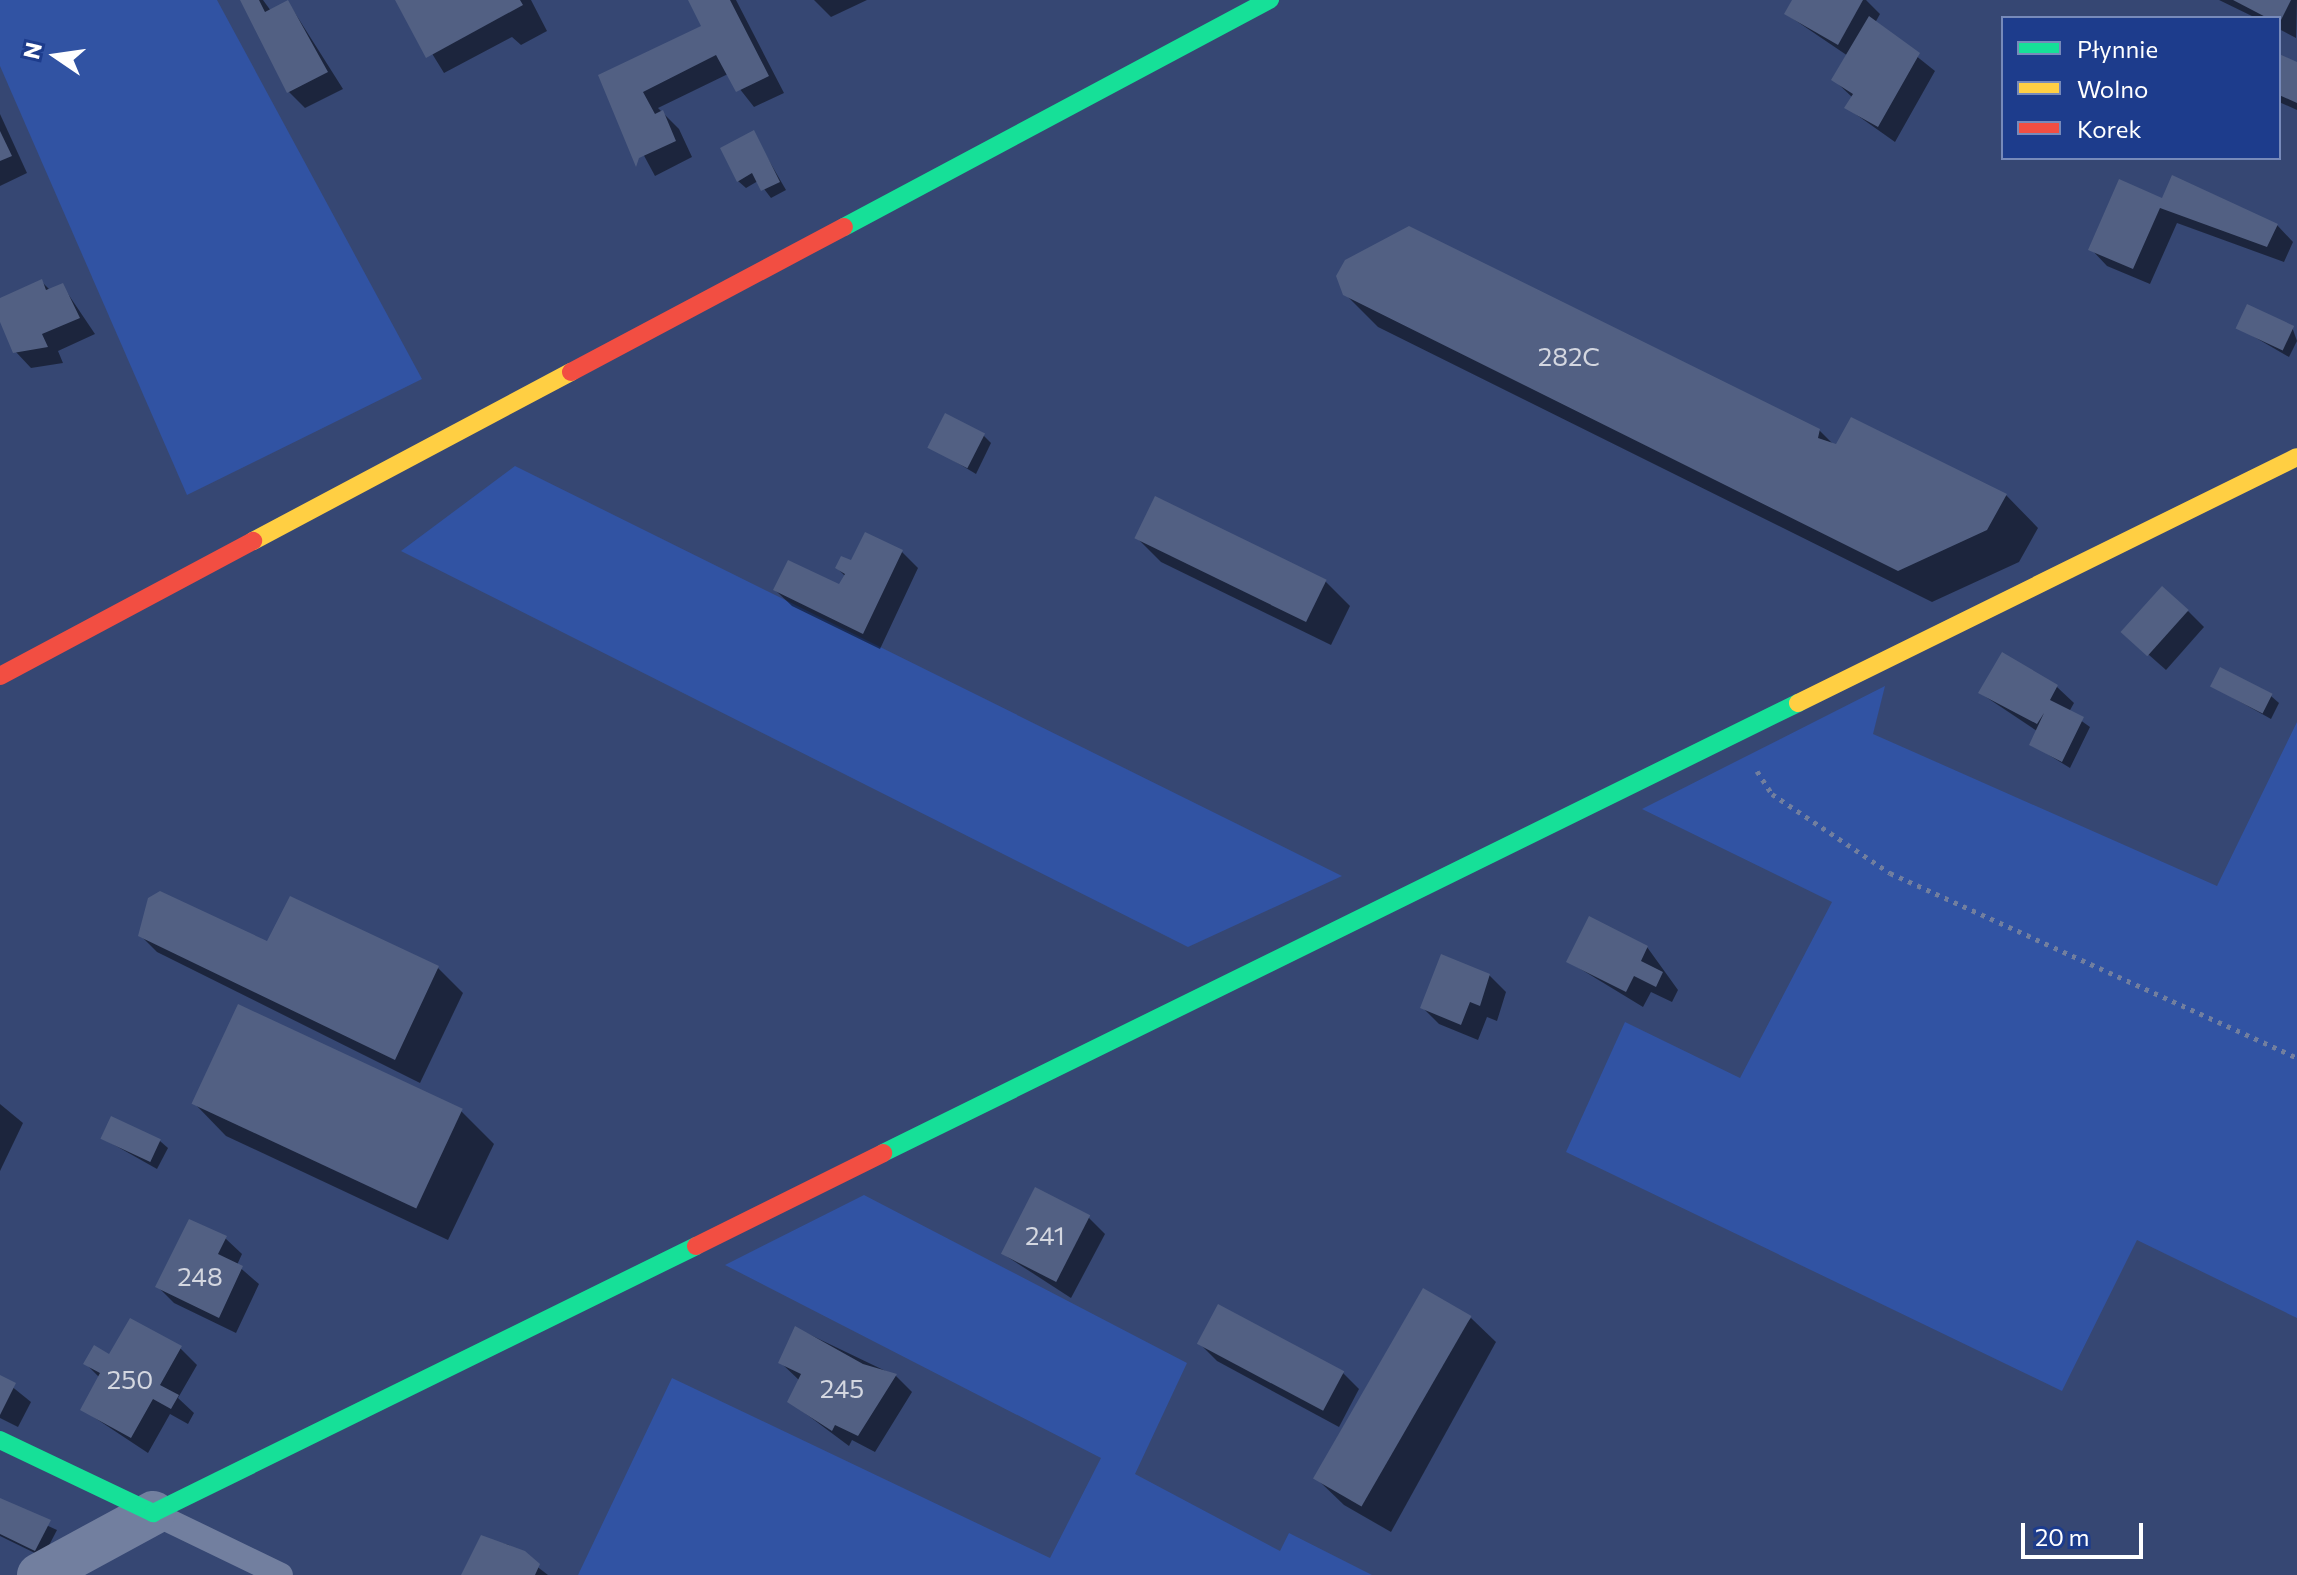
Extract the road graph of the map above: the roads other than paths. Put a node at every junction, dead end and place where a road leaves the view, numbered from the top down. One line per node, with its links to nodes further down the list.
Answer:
1 (1270, 0): 3 (street)
2 (2297, 457): 5 (street)
3 (0, 676)
4 (0, 1440): 5 (street)
5 (153, 1513): 6 (street); 7 (lane)
6 (39, 1575)
7 (281, 1575)

